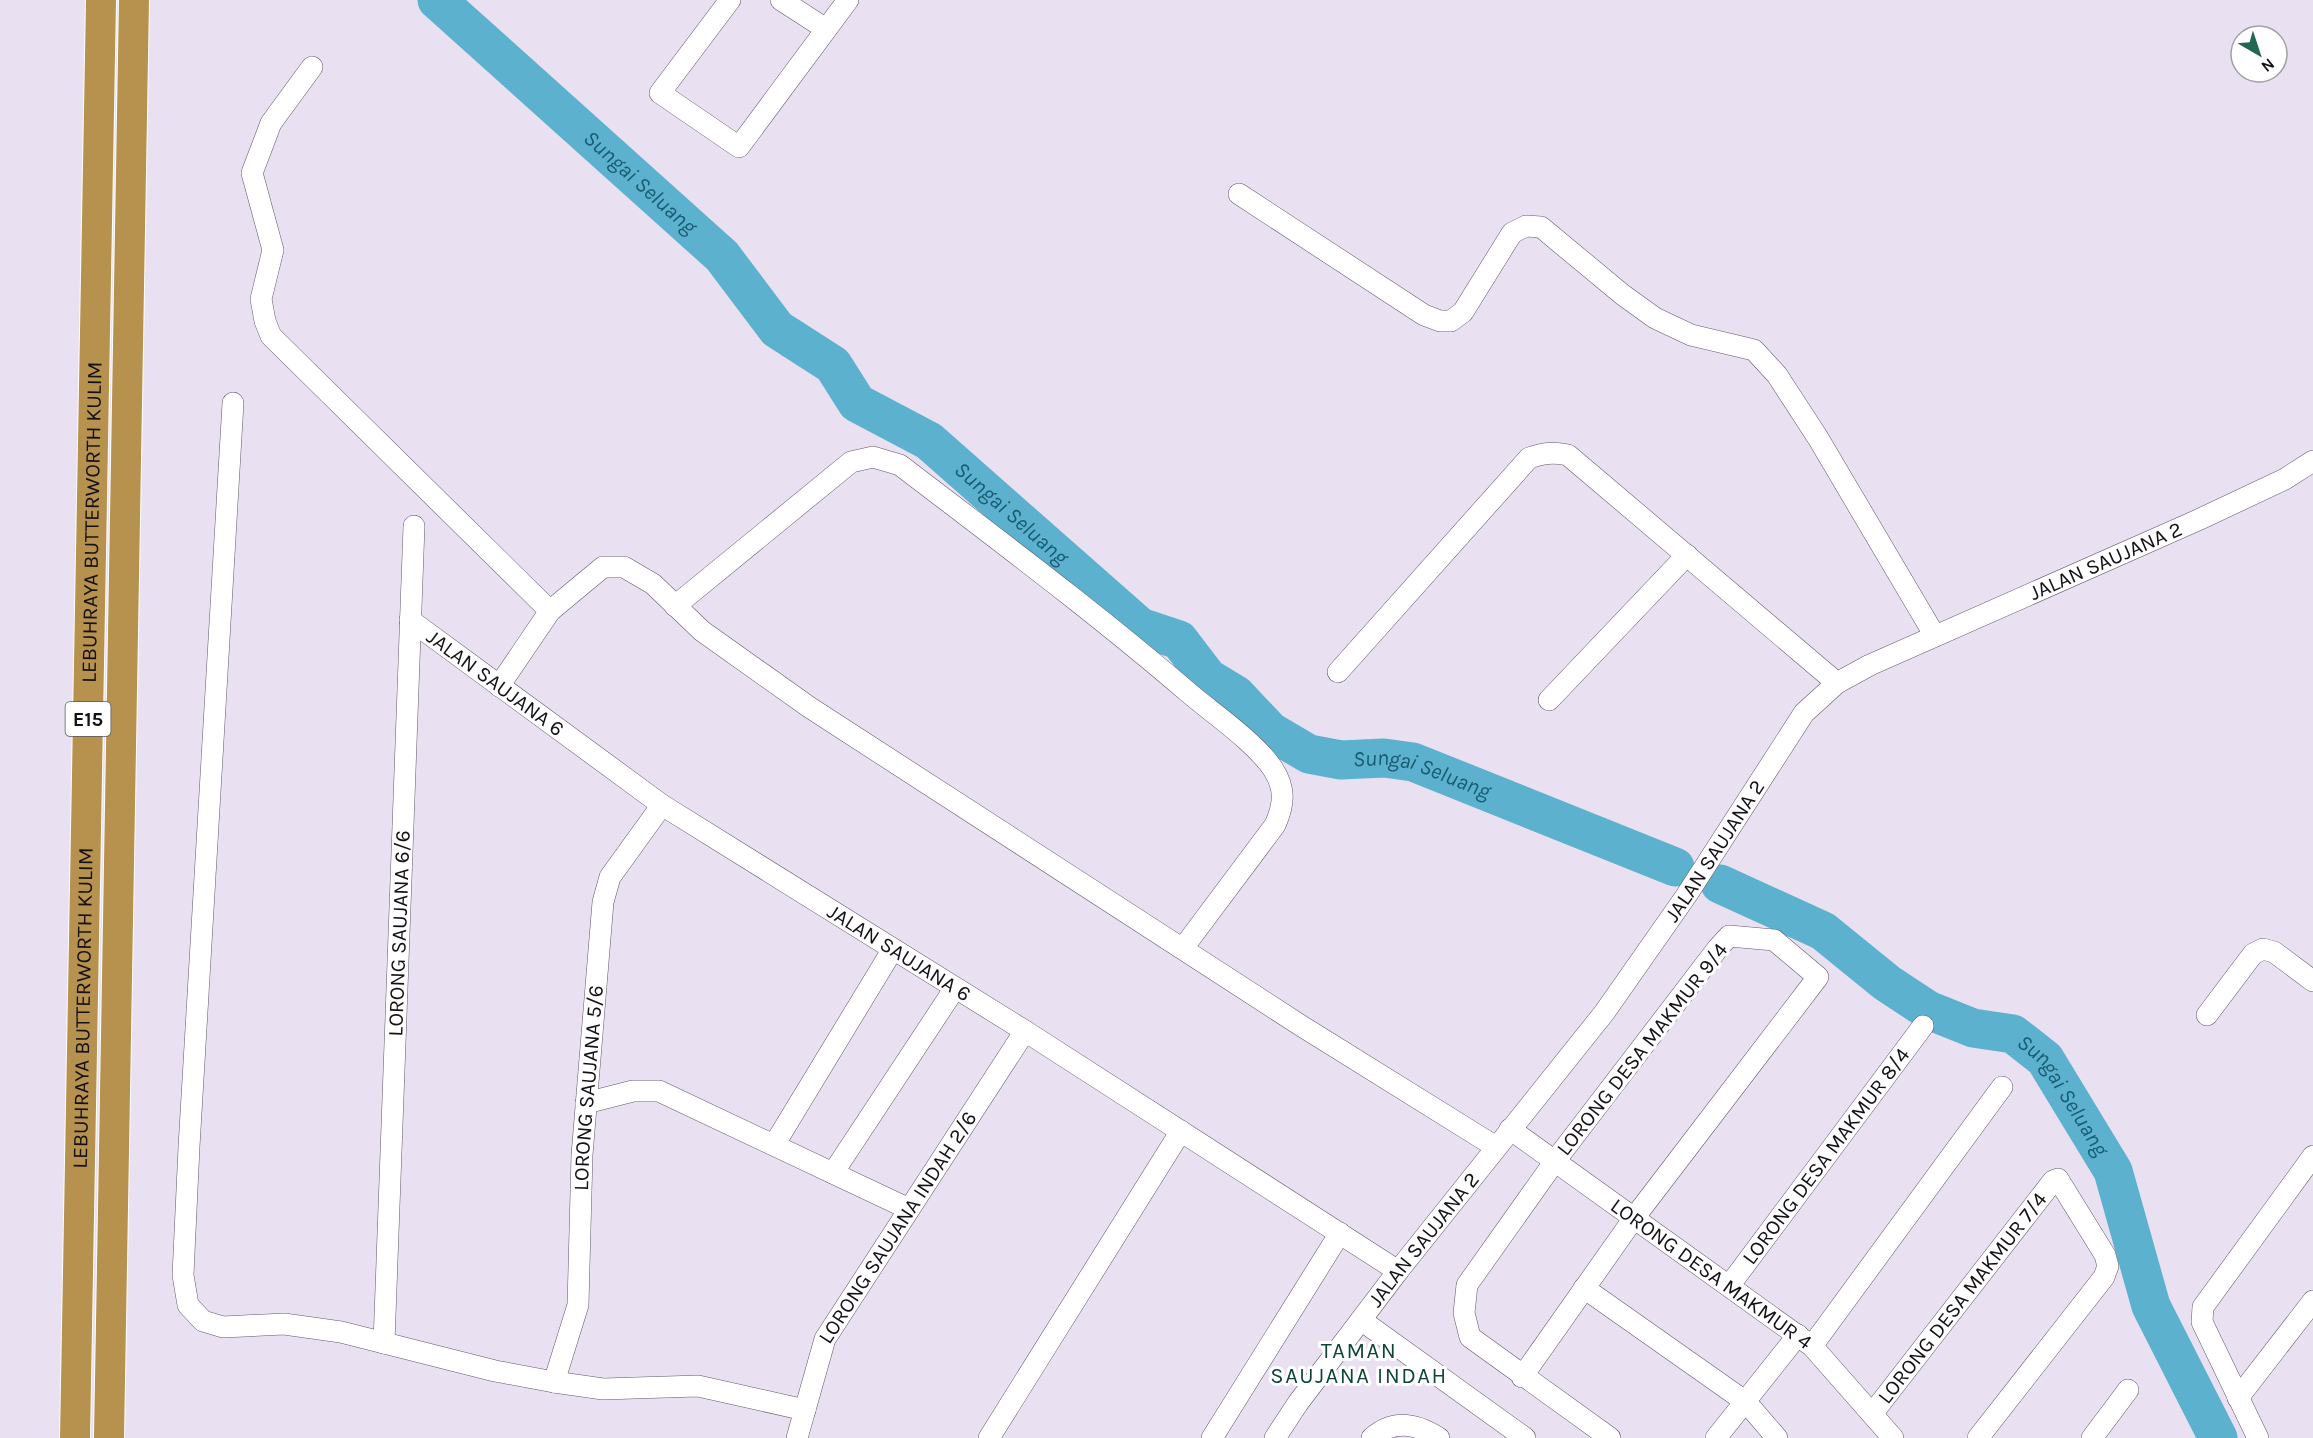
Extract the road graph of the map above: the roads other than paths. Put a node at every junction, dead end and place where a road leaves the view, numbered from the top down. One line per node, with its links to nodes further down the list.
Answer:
1 (101, 0): 55 (highway, LEBUHRAYA BUTTERWORTH KULIM / E15)
2 (134, 0): 56 (highway, LEBUHRAYA BUTTERWORTH KULIM / E15)
3 (730, 0): 6 (street)
4 (781, 0): 6 (street)
5 (848, 0): 6 (street)
6 (826, 29)
7 (312, 67): 14 (street)
8 (1239, 194): 16 (street)
9 (233, 403): 47 (street)
10 (2313, 462): 16 (street, JALAN SAUJANA 2)
11 (414, 526): 15 (street, LORONG SAUJANA 6/6)
12 (1687, 555): 17 (street); 18 (street); 20 (street)
13 (675, 606): 14 (street); 22 (street); 22 (street)
14 (550, 611): 19 (street)
15 (410, 620): 19 (street, JALAN SAUJANA 6); 47 (street, LORONG SAUJANA 6/6)
16 (1935, 636): 18 (street, JALAN SAUJANA 2)
17 (1338, 672)
18 (1837, 683): 31 (street, JALAN SAUJANA 2)
19 (499, 686): 21 (street, JALAN SAUJANA 6)
20 (1549, 700)
21 (662, 805): 23 (street, JALAN SAUJANA 6); 30 (street, LORONG SAUJANA 5/6)
22 (1183, 948): 34 (street)
23 (893, 949): 25 (street, JALAN SAUJANA 6); 33 (street)
24 (2313, 981): 26 (street)
25 (955, 988): 28 (street, JALAN SAUJANA 6); 37 (street)
26 (2207, 1016)
27 (1923, 1026): 42 (street, LORONG DESA MAKMUR 8/4)
28 (1025, 1031): 32 (street, JALAN SAUJANA 6); 38 (street, LORONG SAUJANA INDAH 2/6)
29 (2002, 1087): 46 (street)
30 (586, 1104): 33 (street); 49 (street, LORONG SAUJANA 5/6)
31 (1510, 1129): 34 (street, JALAN SAUJANA 2); 36 (street, LORONG DESA MAKMUR 4)
32 (1182, 1131): 40 (street, JALAN SAUJANA 6); 58 (street)
33 (774, 1145): 37 (street)
34 (1496, 1147): 41 (street, JALAN SAUJANA 2)
35 (2313, 1156): 51 (street)
36 (1555, 1161): 39 (street, LORONG DESA MAKMUR 4); 39 (street, LORONG DESA MAKMUR 9/4); 48 (street, LORONG DESA MAKMUR 9/4)
37 (833, 1173): 38 (street)
38 (909, 1209): 53 (street, LORONG SAUJANA INDAH 2/6)
39 (1634, 1218): 42 (street, LORONG DESA MAKMUR 4); 43 (street)
40 (1340, 1233): 41 (street, JALAN SAUJANA 6); 59 (street)
41 (1398, 1271): 45 (street, JALAN SAUJANA 2)
42 (1729, 1286): 46 (street, LORONG DESA MAKMUR 4)
43 (1584, 1288): 48 (street); 52 (street)
44 (2313, 1301): 51 (street)
45 (1361, 1320): 60 (street, JALAN SAUJANA 2); 63 (street)
46 (1805, 1340): 52 (street); 54 (street, LORONG DESA MAKMUR 4)
47 (384, 1343): 49 (street)
48 (1522, 1377): 64 (street, LORONG DESA MAKMUR 9/4)
49 (554, 1382): 53 (street)
50 (2128, 1390): 69 (street)
51 (2238, 1398): 70 (street)
52 (1746, 1401): 65 (street); 66 (street)
53 (805, 1410): 57 (street, LORONG SAUJANA INDAH 2/6)
54 (1872, 1414): 67 (street, LORONG DESA MAKMUR 4); 68 (street, LORONG DESA MAKMUR 7/4)
55 (75, 1438)
56 (109, 1438)
57 (797, 1438)
58 (989, 1438)
59 (1212, 1438)
60 (1275, 1438)
61 (1372, 1438): 62 (street)
62 (1439, 1438)
63 (1525, 1438)
64 (1610, 1438)
65 (1716, 1438)
66 (1777, 1438)
67 (1893, 1438)
68 (1977, 1438)
69 (2092, 1438)
70 (2258, 1438)

